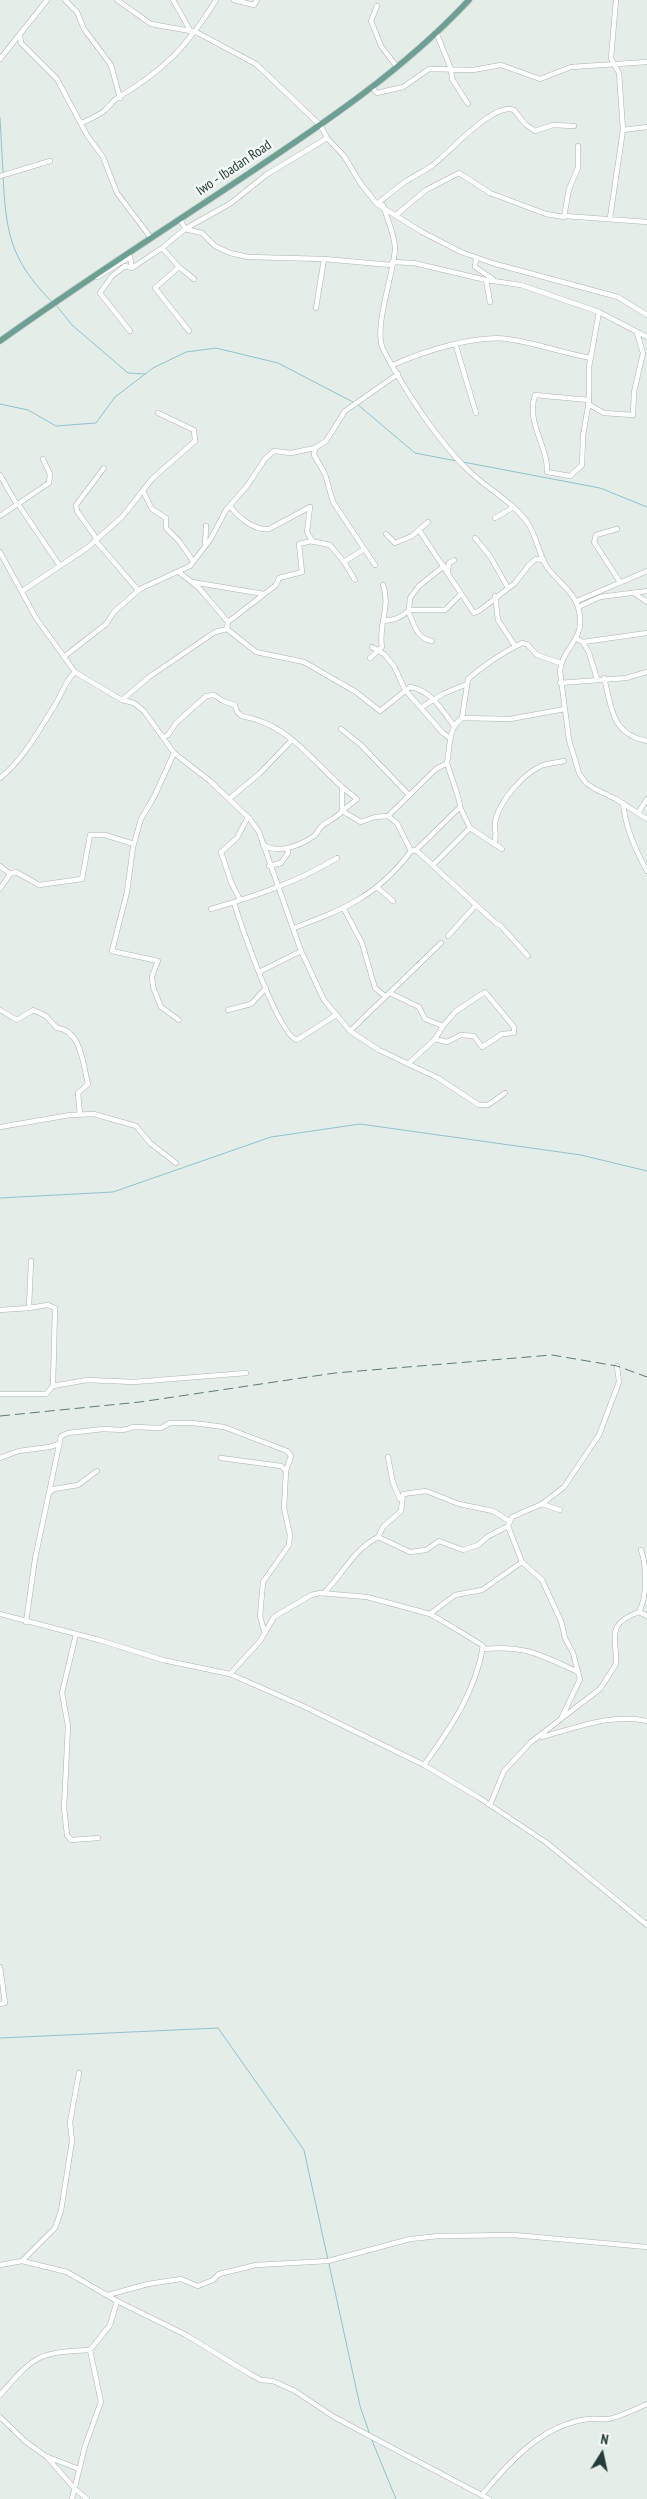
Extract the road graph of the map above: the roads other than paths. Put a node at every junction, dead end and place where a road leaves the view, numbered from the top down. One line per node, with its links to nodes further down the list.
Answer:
1 (47, 0): 13 (street)
2 (65, 0): 20 (street)
3 (117, 0): 11 (street)
4 (173, 0): 11 (street)
5 (216, 0): 11 (street)
6 (234, 0): 7 (street)
7 (257, 0)
8 (469, 0): 12 (main road, Iwo - Ibadan Road)
9 (616, 0): 16 (street)
10 (377, 6): 17 (street)
11 (193, 32): 20 (street); 23 (street)
12 (436, 32): 17 (main road, Iwo - Ibadan Road); 18 (street)
13 (20, 35): 14 (street); 22 (street)
14 (0, 59)
15 (647, 62): 16 (street)
16 (614, 65): 18 (street); 26 (street)
17 (397, 67): 19 (main road, Iwo - Ibadan Road)
18 (451, 69): 19 (street); 21 (street)
19 (371, 87): 23 (main road, Iwo - Ibadan Road)
20 (120, 98): 22 (street)
21 (468, 104)
22 (82, 123): 38 (street)
23 (321, 126): 27 (street); 35 (main road, Iwo - Ibadan Road)
24 (574, 126): 31 (street)
25 (647, 127): 26 (street)
26 (623, 130): 34 (street)
27 (327, 138): 31 (street); 37 (street)
28 (578, 146): 33 (street)
29 (50, 161): 30 (street)
30 (0, 176)
31 (380, 204): 32 (street); 42 (street)
32 (396, 215): 33 (street); 40 (street)
33 (564, 216): 34 (street)
34 (610, 218): 36 (street)
35 (180, 219): 37 (street); 38 (main road, Iwo - Ibadan Road)
36 (647, 222)
37 (185, 229): 39 (street); 41 (street)
38 (151, 238): 48 (main road, Iwo - Ibadan Road)
39 (162, 248): 43 (street); 44 (street)
40 (476, 258): 47 (street); 52 (street)
41 (324, 259): 42 (street); 50 (street)
42 (392, 263): 46 (street); 61 (street)
43 (132, 268): 48 (street); 53 (street)
44 (179, 268): 45 (street); 54 (street)
45 (194, 279)
46 (486, 280): 47 (street); 49 (street)
47 (500, 282): 51 (street)
48 (61, 298): 57 (main road, Iwo - Ibadan Road)
49 (490, 302)
50 (316, 308)
51 (599, 312): 55 (street); 60 (street)
52 (647, 315)
53 (130, 331)
54 (188, 331)
55 (638, 333): 56 (street); 59 (street)
56 (647, 337)
57 (0, 341)
58 (456, 346): 60 (street); 61 (street); 65 (street)
59 (645, 353): 63 (street)
60 (591, 358): 63 (street)
61 (394, 365): 62 (street)
62 (398, 374): 66 (street); 73 (street)
63 (588, 402): 63 (street)
64 (158, 413): 70 (street)
65 (476, 413)
66 (314, 448): 72 (street); 85 (street)
67 (43, 459): 71 (street)
68 (104, 468): 82 (street)
69 (0, 475): 71 (street)
70 (143, 491): 82 (street); 89 (street)
71 (17, 505): 74 (street); 92 (street)
72 (230, 506): 83 (street); 84 (street)
73 (512, 508): 75 (street); 88 (street)
74 (0, 516)
75 (495, 518)
76 (428, 522): 79 (street)
77 (206, 526): 84 (street)
78 (617, 529): 99 (street)
79 (419, 530): 80 (street); 93 (street)
80 (386, 534)
81 (475, 538): 101 (street)
82 (95, 539): 92 (street); 102 (street)
83 (313, 542): 90 (street); 106 (street)
84 (204, 547): 89 (street)
85 (364, 549): 90 (street); 91 (street)
86 (0, 552): 103 (street)
87 (454, 560): 96 (street)
88 (543, 560): 101 (street); 109 (street)
89 (194, 561): 95 (street)
90 (344, 562): 97 (street)
91 (375, 565)
92 (60, 566): 103 (street)
93 (444, 566): 96 (street); 112 (street)
94 (647, 571): 99 (street)
95 (179, 572): 98 (street); 102 (street)
96 (448, 572): 107 (street)
97 (355, 580)
98 (192, 582): 106 (street); 114 (street)
99 (620, 582): 109 (street)
100 (384, 585): 113 (street)
101 (508, 588): 108 (street)
102 (138, 590): 123 (street)
103 (22, 591): 123 (street)
104 (647, 591): 105 (street)
105 (632, 592): 110 (street); 111 (street)
106 (264, 594): 114 (street)
107 (461, 594): 108 (street); 112 (street)
108 (495, 596): 120 (street)
109 (577, 600): 111 (street)
110 (647, 602)
111 (578, 606): 117 (street)
112 (409, 610): 113 (street); 118 (street)
113 (383, 621): 122 (street)
114 (228, 622): 115 (street)
115 (227, 629): 132 (street); 133 (street)
116 (647, 633): 119 (street)
117 (577, 639): 119 (street); 125 (street)
118 (432, 641)
119 (583, 642): 128 (street)
120 (515, 646): 125 (street); 131 (street)
121 (372, 647): 122 (street)
122 (378, 651): 124 (street); 132 (street)
123 (65, 656): 126 (street)
124 (370, 658)
125 (560, 664): 130 (street)
126 (75, 672): 133 (street); 147 (street)
127 (647, 672): 129 (street)
128 (597, 678): 129 (street); 130 (street)
129 (604, 678): 143 (street)
130 (560, 682): 136 (street)
131 (467, 684): 134 (street); 137 (street)
132 (405, 690): 134 (street); 135 (street)
133 (122, 700): 140 (street)
134 (434, 700): 135 (street); 138 (street)
135 (422, 707): 141 (street)
136 (565, 709): 137 (street); 152 (street)
137 (462, 718): 138 (street)
138 (454, 726): 141 (street)
139 (340, 729): 149 (street)
140 (163, 737): 142 (street); 144 (street)
141 (450, 738): 146 (street)
142 (291, 741): 148 (street); 150 (street)
143 (647, 741)
144 (174, 753): 150 (street); 160 (street)
145 (564, 761): 161 (street)
146 (447, 763): 149 (street); 153 (street)
147 (0, 778)
148 (342, 787): 154 (street); 154 (street)
149 (409, 795): 156 (street)
150 (229, 799): 157 (street)
151 (647, 799): 155 (street)
152 (623, 804): 155 (street); 170 (street)
153 (460, 807): 159 (street); 165 (street)
154 (342, 811): 156 (street); 163 (street)
155 (638, 813): 158 (street)
156 (388, 816): 165 (street)
157 (248, 817): 162 (street); 175 (street)
158 (647, 819)
159 (470, 828): 161 (street); 167 (street)
160 (134, 844): 171 (street); 193 (street)
161 (494, 844): 164 (street)
162 (263, 845): 163 (street); 169 (street)
163 (287, 848): 169 (street)
164 (502, 849)
165 (414, 851): 167 (street); 173 (street)
166 (337, 858): 172 (street)
167 (433, 865): 178 (street)
168 (0, 866): 171 (street)
169 (269, 866): 172 (street)
170 (647, 871)
171 (10, 874): 174 (street)
172 (278, 887): 175 (street); 181 (street)
173 (378, 888): 176 (street); 180 (street)
174 (0, 889)
175 (240, 900): 177 (street)
176 (393, 901)
177 (234, 902): 179 (street); 186 (street)
178 (476, 905): 182 (street); 185 (street)
179 (211, 908)
180 (344, 909): 181 (street); 189 (street)
181 (294, 928): 184 (street)
182 (448, 936)
183 (441, 943): 188 (street)
184 (301, 951): 186 (street); 192 (street)
185 (528, 956)
186 (259, 972): 187 (street)
187 (266, 988): 191 (street); 192 (street)
188 (390, 993): 189 (street); 194 (street)
189 (384, 996): 195 (street)
190 (0, 1010): 199 (street)
191 (228, 1010)
192 (336, 1015): 195 (street)
193 (179, 1020)
194 (443, 1026): 196 (street); 196 (street)
195 (350, 1031): 197 (street)
196 (435, 1039): 197 (street)
197 (408, 1064): 198 (street)
198 (505, 1093)
199 (80, 1115): 200 (street); 201 (street)
200 (0, 1127)
201 (176, 1163)
202 (31, 1261): 203 (street)
203 (29, 1308): 204 (street); 207 (street)
204 (0, 1310)
205 (617, 1366): 217 (street)
206 (246, 1373): 207 (street)
207 (53, 1386): 208 (street)
208 (0, 1394)
209 (58, 1444): 211 (street); 214 (street); 215 (street)
210 (388, 1457): 216 (street)
211 (0, 1458)
212 (221, 1458): 214 (street)
213 (98, 1471): 215 (street)
214 (286, 1471): 229 (street)
215 (48, 1494): 228 (street)
216 (400, 1499): 219 (street); 220 (street)
217 (542, 1504): 218 (street); 219 (street)
218 (560, 1510)
219 (509, 1524): 220 (street); 222 (street)
220 (378, 1538): 223 (street)
221 (641, 1550): 224 (street)
222 (522, 1562): 226 (street); 232 (street)
223 (324, 1593): 226 (street); 229 (street)
224 (639, 1612): 227 (street); 234 (street)
225 (0, 1614): 228 (street)
226 (430, 1614): 231 (street)
227 (647, 1616)
228 (26, 1622): 230 (street)
229 (264, 1631): 233 (street)
230 (76, 1634): 233 (street); 239 (street)
231 (483, 1649): 232 (street); 237 (street)
232 (578, 1672): 234 (street)
233 (230, 1674): 237 (street)
234 (561, 1719): 236 (street)
235 (647, 1721): 236 (street)
236 (540, 1737): 238 (street)
237 (424, 1765): 238 (street)
238 (490, 1805): 240 (street)
239 (98, 1838)
240 (647, 1925)
241 (0, 1966): 242 (street)
242 (0, 2004)
243 (79, 2073): 245 (street)
244 (645, 2247): 247 (street)
245 (22, 2261): 246 (street); 247 (street)
246 (0, 2265)
247 (108, 2295): 248 (street)
248 (117, 2301): 249 (street); 256 (street)
249 (90, 2350): 250 (street); 254 (street)
250 (0, 2395)
251 (647, 2404): 256 (street)
252 (0, 2417): 253 (street)
253 (47, 2457): 254 (street); 255 (street)
254 (78, 2468): 255 (street)
255 (74, 2488): 257 (street); 258 (street)
256 (482, 2495): 259 (street)
257 (72, 2499)
258 (87, 2499)
259 (489, 2499)

